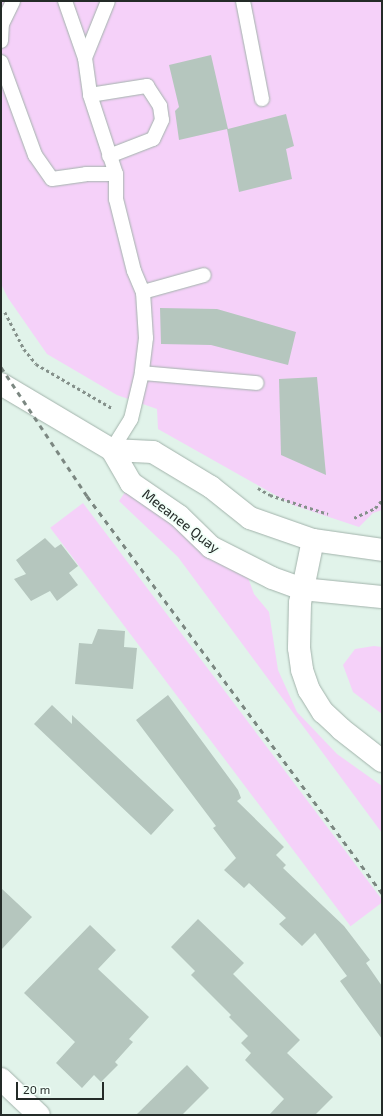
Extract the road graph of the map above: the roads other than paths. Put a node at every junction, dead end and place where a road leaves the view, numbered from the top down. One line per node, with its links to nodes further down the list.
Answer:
1 (13, 1): 5 (lane)
2 (66, 1): 6 (lane)
3 (108, 1): 6 (lane)
4 (243, 1): 9 (lane)
5 (1, 41)
6 (85, 58): 8 (lane)
7 (1, 62): 11 (lane)
8 (90, 95): 10 (lane); 10 (lane)
9 (262, 99)
10 (109, 156): 11 (lane)
11 (116, 174): 13 (lane)
12 (204, 275): 13 (lane)
13 (143, 292): 14 (lane)
14 (142, 373): 15 (lane); 17 (lane)
15 (257, 383)
16 (1, 384): 17 (main road, Meeanee Quay)
17 (112, 450): 18 (main road, Meeanee Quay); 20 (main road, Meeanee Quay)
18 (313, 540): 19 (main road, Meeanee Quay); 20 (main road)
19 (382, 550)
20 (302, 589): 21 (main road, Meeanee Quay); 22 (main road)
21 (382, 598)
22 (382, 761)
23 (1, 1079): 24 (main road)
24 (39, 1115)

